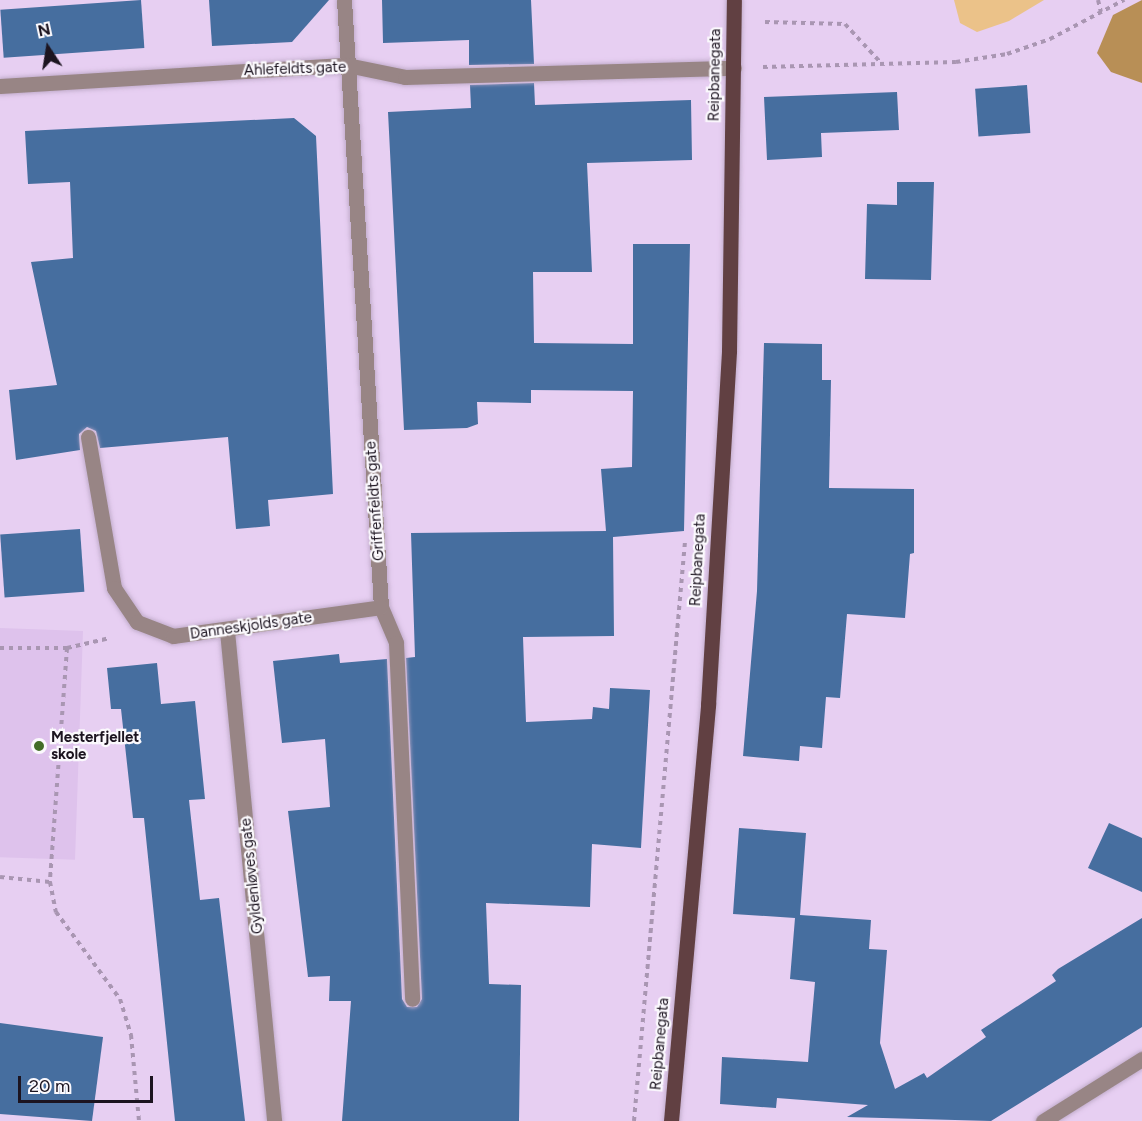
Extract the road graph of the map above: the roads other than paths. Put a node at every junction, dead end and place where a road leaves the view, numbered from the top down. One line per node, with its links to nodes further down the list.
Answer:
1 (344, 0): 3 (street, Griffenfeldts gate)
2 (734, 0): 4 (main road, Reipbanegata)
3 (347, 65): 4 (street, Ahlefeldts gate); 5 (street, Ahlefeldts gate); 7 (street, Griffenfeldts gate)
4 (734, 68): 12 (main road, Reipbanegata)
5 (0, 86)
6 (88, 436): 8 (street, Danneskjolds gate)
7 (381, 607): 8 (street, Danneskjolds gate); 9 (street, Griffenfeldts gate)
8 (227, 631): 11 (street, Gyldenløves gate)
9 (412, 999)
10 (1142, 1059): 13 (street)
11 (274, 1121)
12 (671, 1121)
13 (1042, 1121)

